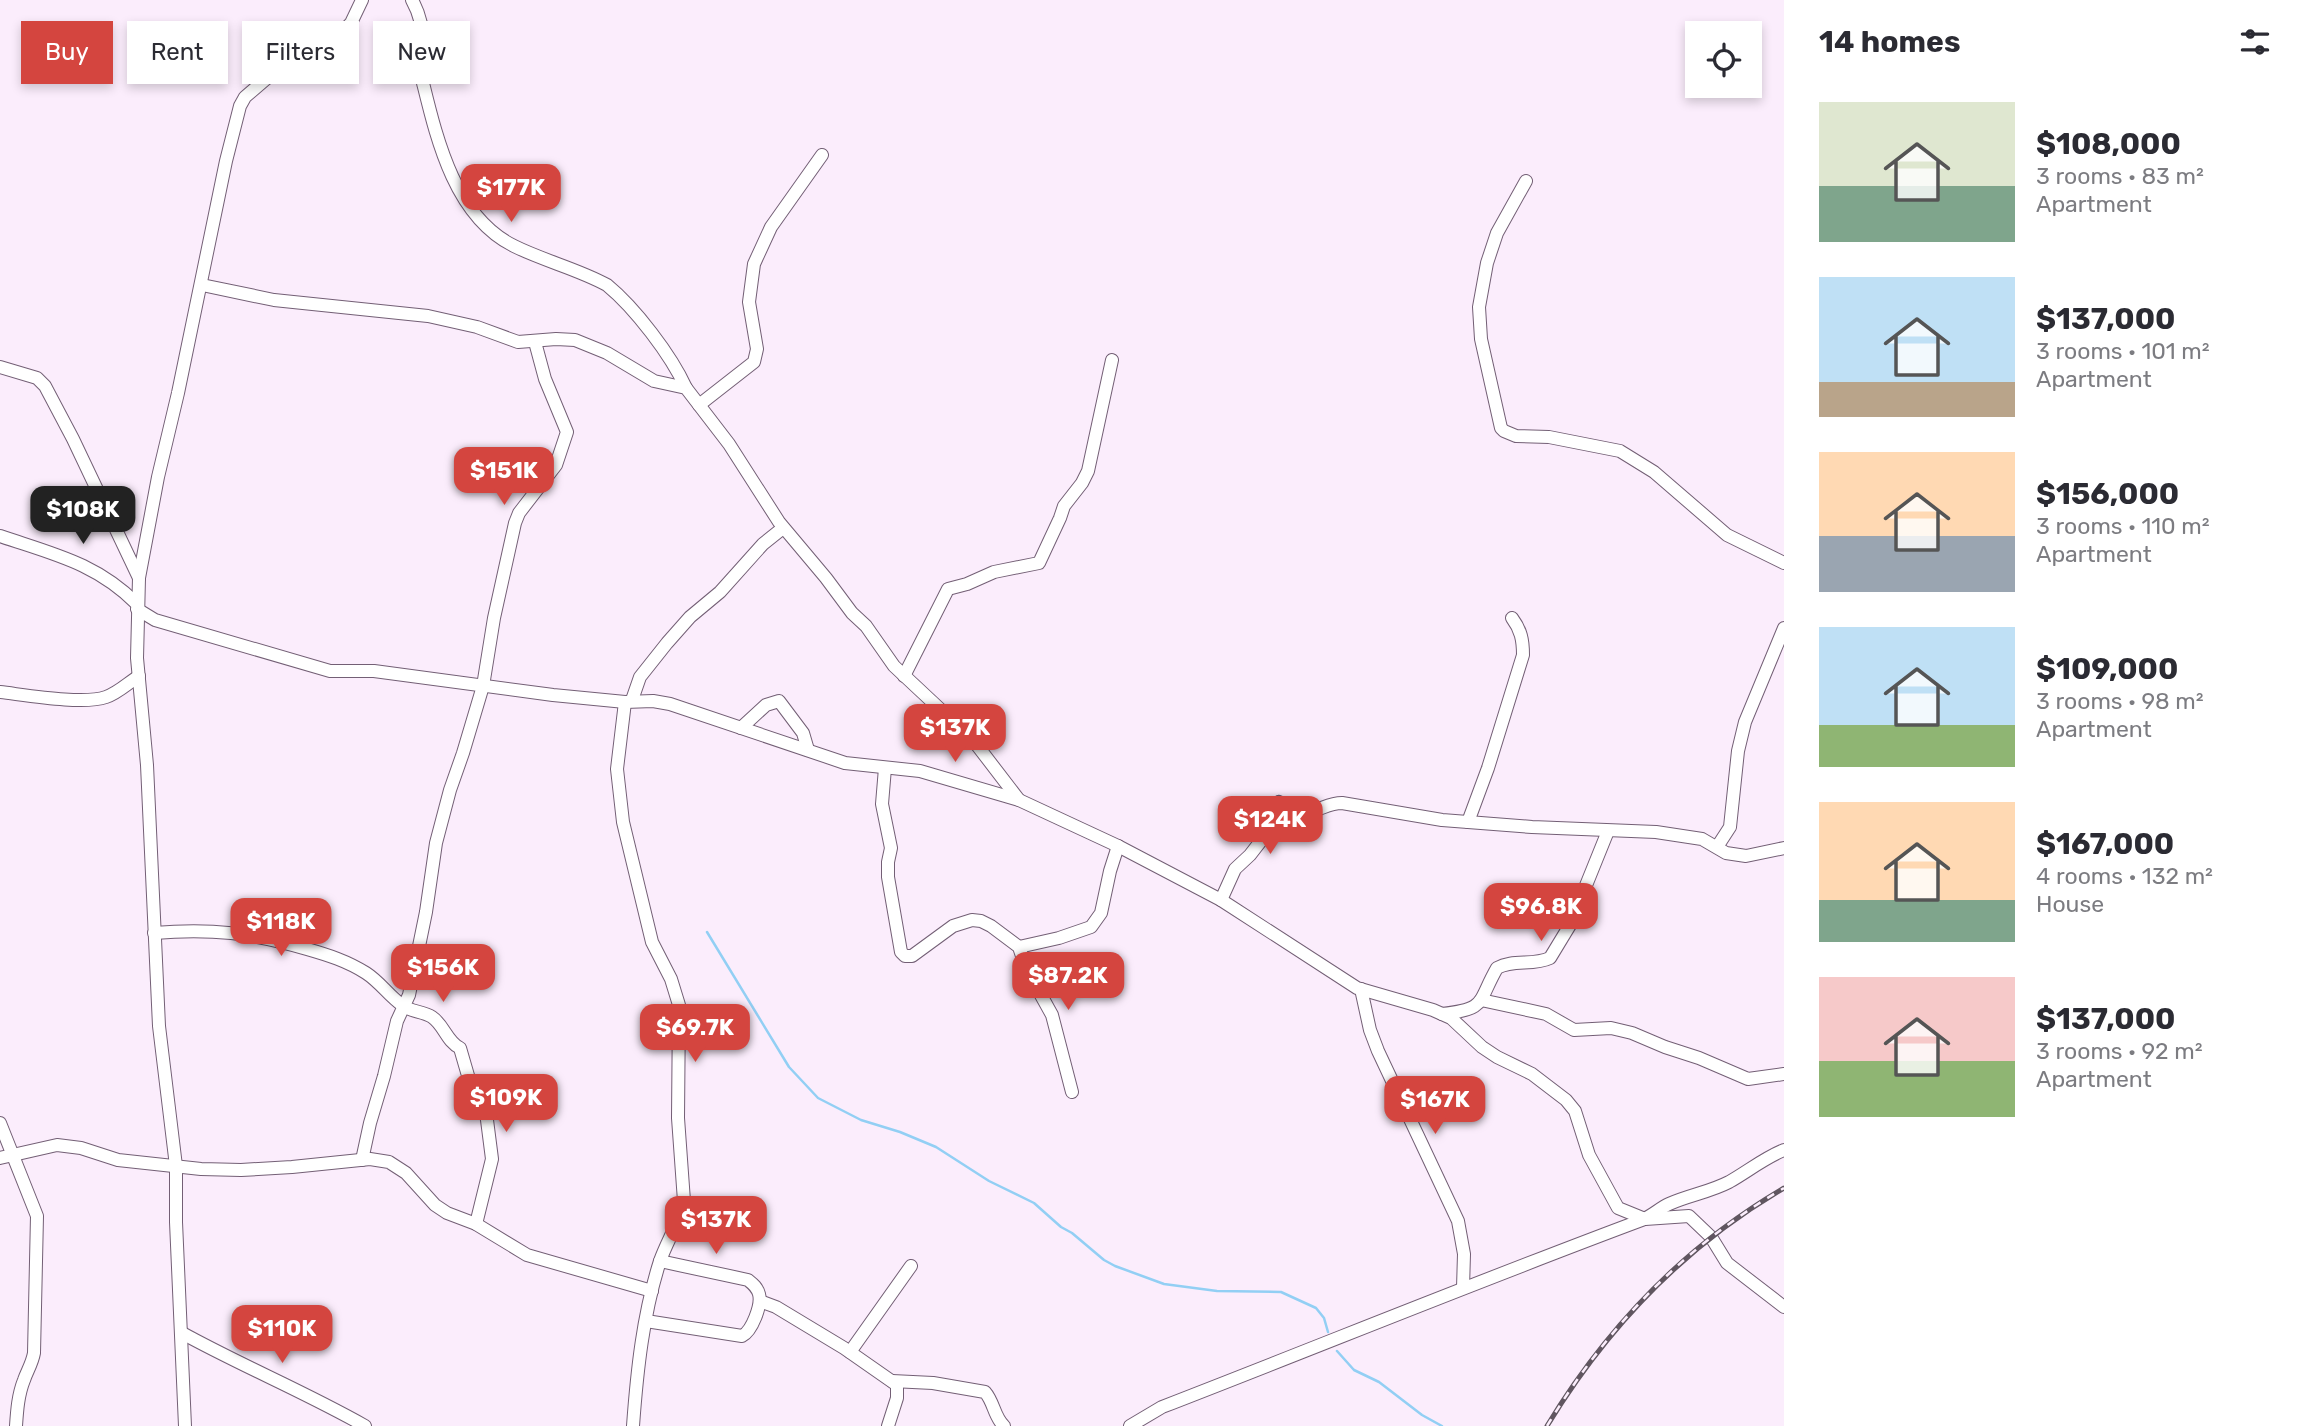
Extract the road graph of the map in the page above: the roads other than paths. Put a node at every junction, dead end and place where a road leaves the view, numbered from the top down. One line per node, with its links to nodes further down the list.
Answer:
1 (362, 0): 5 (street)
2 (412, 0): 9 (street)
3 (822, 155): 10 (street)
4 (1526, 181): 13 (street)
5 (202, 285): 6 (street); 14 (street)
6 (535, 341): 9 (street); 22 (street)
7 (1112, 359): 21 (street)
8 (0, 367): 14 (street)
9 (686, 388): 10 (street)
10 (699, 405): 11 (street)
11 (783, 527): 21 (street); 24 (street)
12 (0, 536): 15 (street)
13 (1784, 563)
14 (139, 578): 15 (street)
15 (137, 606): 17 (street); 19 (street)
16 (1512, 618): 29 (street)
17 (155, 620): 19 (street); 22 (street)
18 (1784, 628): 32 (street)
19 (137, 633): 20 (street)
20 (139, 676): 23 (street); 35 (street)
21 (904, 676): 28 (street)
22 (483, 686): 24 (street); 39 (street)
23 (0, 692)
24 (628, 701): 25 (street); 50 (street)
25 (741, 728): 26 (street); 26 (street)
26 (808, 750): 27 (street)
27 (885, 768): 28 (street); 36 (street)
28 (1019, 800): 31 (street)
29 (1468, 822): 30 (street); 34 (street)
30 (1608, 831): 32 (street); 38 (street)
31 (1118, 846): 34 (street); 36 (street)
32 (1717, 847): 33 (street)
33 (1784, 848)
34 (1221, 901): 37 (street)
35 (154, 933): 39 (street); 47 (street)
36 (1019, 947): 42 (street)
37 (1361, 989): 40 (street); 52 (street)
38 (1481, 1000): 40 (street); 41 (street)
39 (403, 1007): 46 (street); 49 (street)
40 (1442, 1014): 48 (street)
41 (1784, 1074)
42 (1072, 1092)
43 (0, 1123): 45 (street)
44 (1784, 1150): 48 (street)
45 (5, 1156): 47 (street); 60 (street)
46 (362, 1160): 47 (street); 49 (street)
47 (176, 1166): 57 (street)
48 (1645, 1219): 52 (street); 55 (street)
49 (476, 1224): 53 (street)
50 (660, 1261): 53 (street); 54 (street)
51 (911, 1266): 58 (street)
52 (1463, 1288): 66 (street)
53 (652, 1291): 56 (street)
54 (760, 1301): 56 (street); 58 (street)
55 (1784, 1307)
56 (646, 1321): 63 (street)
57 (182, 1333): 61 (street); 62 (street)
58 (850, 1352): 59 (street)
59 (892, 1381): 64 (street); 65 (street)
60 (16, 1426)
61 (185, 1426)
62 (365, 1426)
63 (633, 1426)
64 (888, 1426)
65 (1004, 1426)
66 (1130, 1426)

